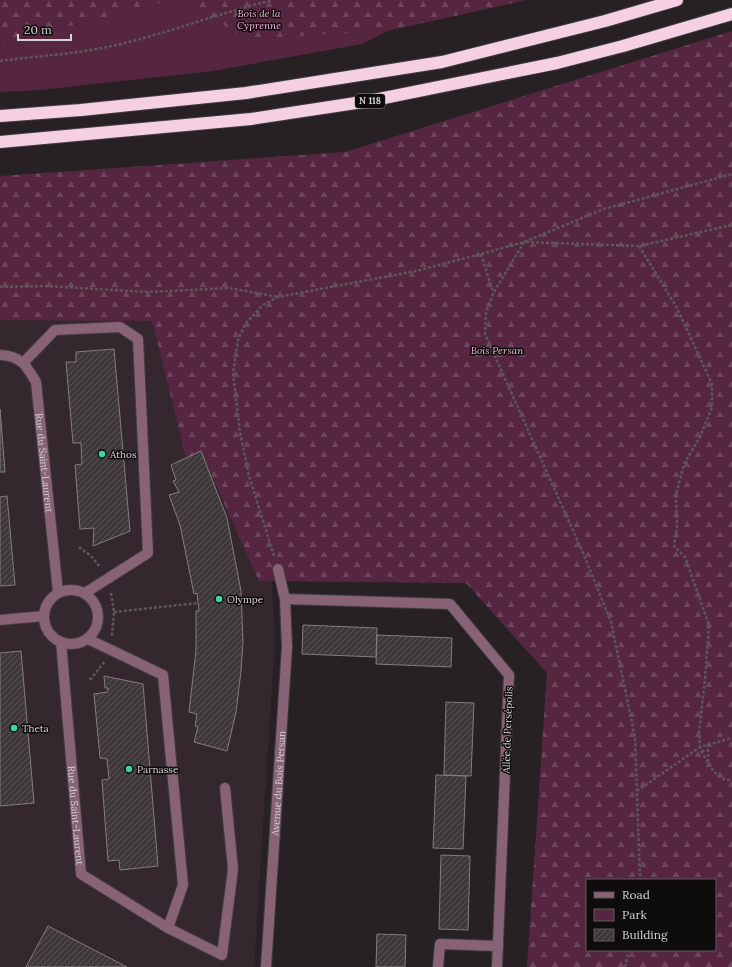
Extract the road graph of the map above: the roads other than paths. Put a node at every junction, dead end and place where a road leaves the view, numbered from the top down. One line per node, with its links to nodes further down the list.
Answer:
1 (677, 0): 3 (highway)
2 (732, 14): 4 (highway, N 118)
3 (0, 116)
4 (0, 142)
5 (0, 355): 6 (street)
6 (24, 362): 8 (street, Rue du Saint-Laurent); 9 (street)
7 (278, 569): 10 (street, Avenue du Bois Persan)
8 (58, 592): 9 (street); 11 (street)
9 (85, 593): 13 (street)
10 (285, 599): 17 (street, Allée de Persépolis); 18 (street, Avenue du Bois Persan)
11 (44, 616): 12 (street); 14 (street)
12 (0, 620)
13 (88, 639): 14 (street); 16 (street)
14 (61, 642): 16 (street, Rue du Saint-Laurent)
15 (225, 788): 16 (street, Rue du Saint-Laurent)
16 (168, 928)
17 (498, 946): 19 (street); 20 (street, Allée de Persépolis)
18 (266, 967)
19 (438, 967)
20 (497, 967)

